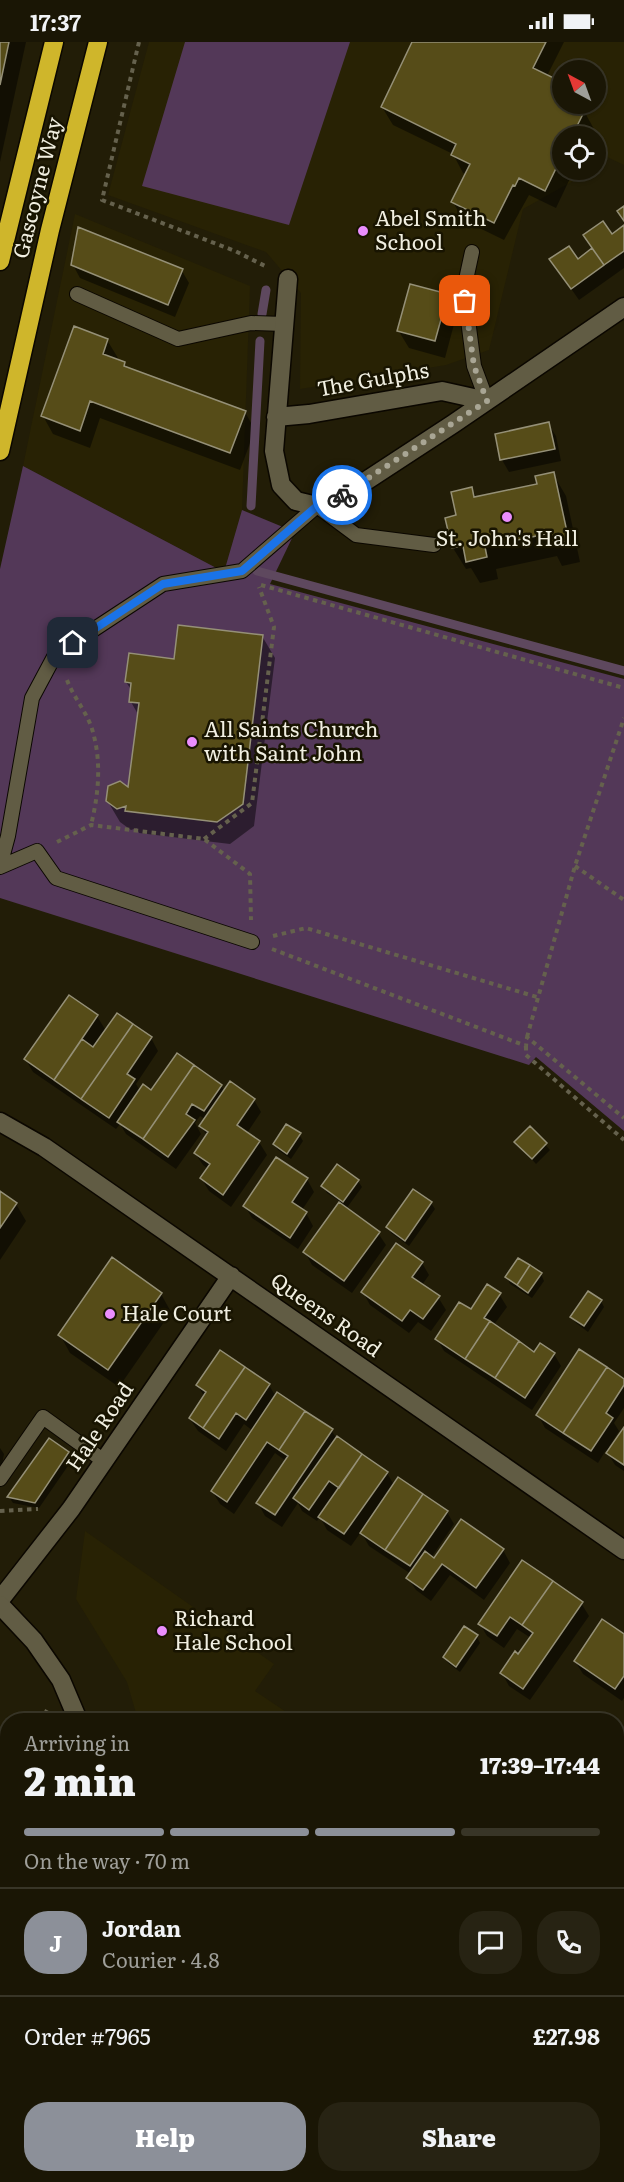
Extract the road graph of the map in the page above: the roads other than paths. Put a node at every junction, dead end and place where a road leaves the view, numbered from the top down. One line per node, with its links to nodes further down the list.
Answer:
1 (54, 42): 4 (highway, Gascoyne Way)
2 (98, 42): 11 (highway, Gascoyne Way)
3 (472, 252): 9 (lane)
4 (0, 261)
5 (288, 279): 8 (street)
6 (77, 294): 8 (lane)
7 (624, 307): 9 (street)
8 (284, 324): 10 (street)
9 (487, 401): 10 (street, The Gulphs); 12 (street)
10 (276, 417): 12 (street)
11 (0, 451)
12 (317, 506): 13 (lane); 14 (lane)
13 (434, 545)
14 (0, 867): 15 (lane)
15 (252, 942)
16 (0, 1122): 17 (street, Queens Road)
17 (231, 1275): 18 (street, Hale Road); 20 (street, Queens Road)
18 (104, 1461): 19 (lane); 21 (street, Hale Road)
19 (0, 1479)
20 (624, 1550)
21 (0, 1600)
22 (0, 1605): 23 (street)
23 (75, 1713)

